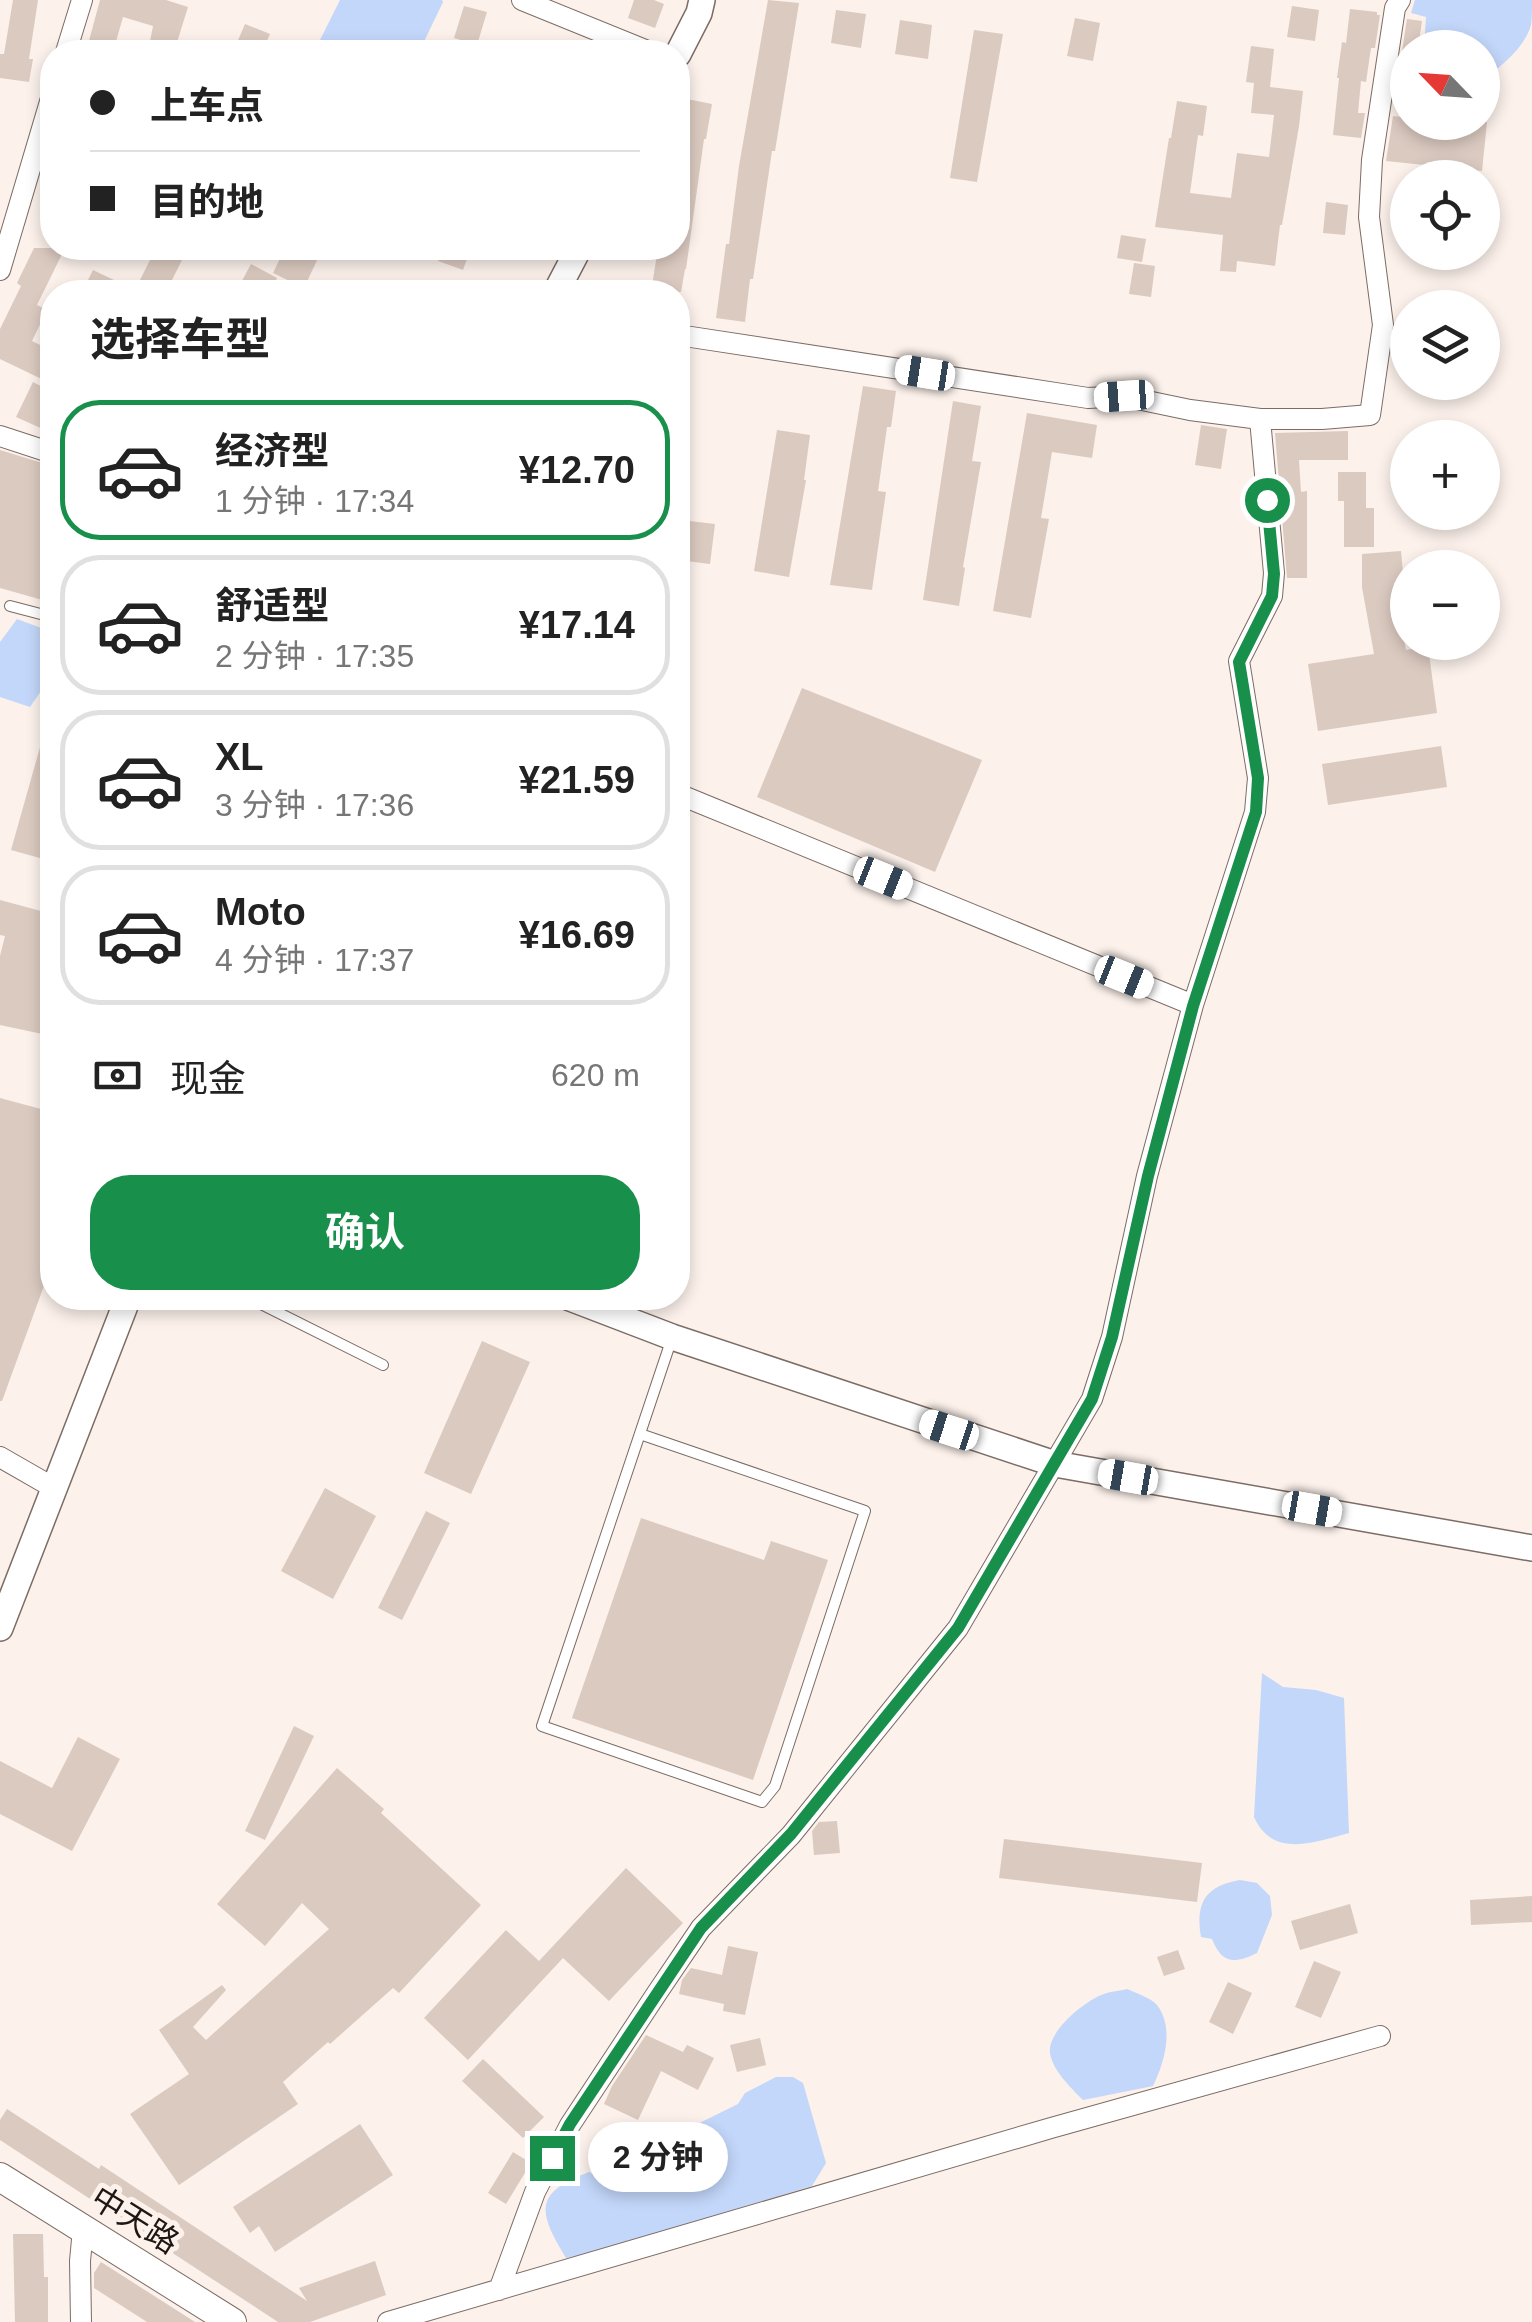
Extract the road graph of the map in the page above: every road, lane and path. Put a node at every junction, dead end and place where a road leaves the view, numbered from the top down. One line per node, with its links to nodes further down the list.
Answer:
1 (82, 0): 5 (street)
2 (522, 0): 6 (street)
3 (702, 0): 7 (street)
4 (1400, 0): 11 (street)
5 (70, 40)
6 (620, 40)
7 (685, 40)
8 (40, 135): 9 (street)
9 (0, 270)
10 (690, 336): 11 (street)
11 (1260, 419): 17 (street)
12 (0, 436): 13 (street)
13 (40, 449)
14 (10, 606): 15 (lane)
15 (40, 614)
16 (690, 799): 17 (street)
17 (1193, 1006): 25 (street)
18 (123, 1310): 26 (street)
19 (273, 1310): 22 (lane)
20 (601, 1310): 21 (street)
21 (672, 1337): 23 (lane); 25 (street)
22 (383, 1365)
23 (640, 1434): 23 (lane)
24 (0, 1457): 26 (street)
25 (1054, 1464): 27 (street); 32 (street)
26 (54, 1488): 28 (street)
27 (1532, 1548)
28 (0, 1628)
29 (1380, 2036): 32 (street)
30 (0, 2179): 31 (main road, 中天路)
31 (83, 2228): 33 (street); 34 (main road, 中天路)
32 (499, 2290): 35 (street)
33 (81, 2322)
34 (232, 2322)
35 (388, 2322)

